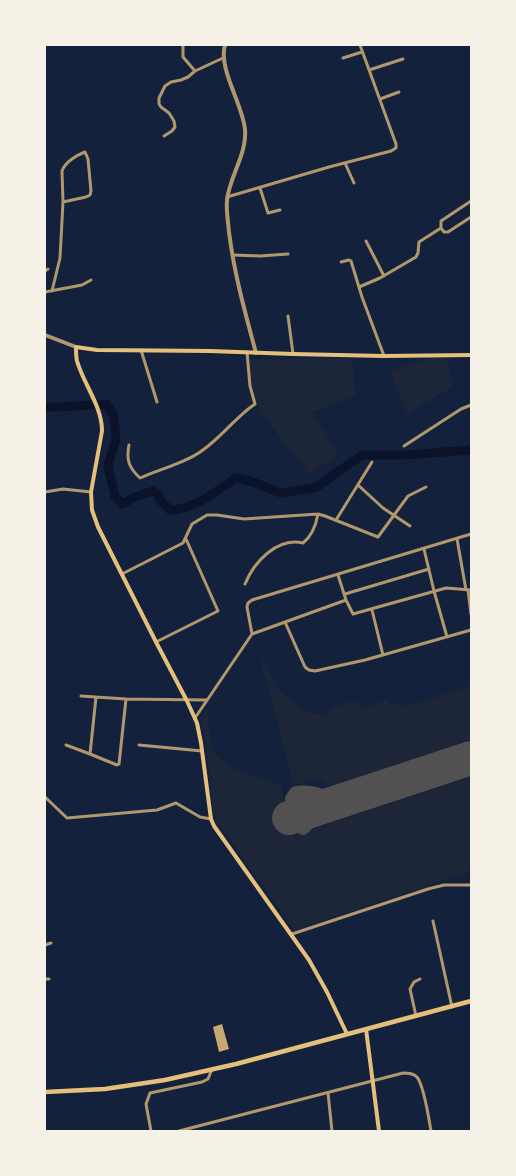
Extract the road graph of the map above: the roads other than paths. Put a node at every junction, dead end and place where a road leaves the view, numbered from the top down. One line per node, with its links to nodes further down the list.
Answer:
1 (183, 45): 8 (street)
2 (225, 45): 5 (street)
3 (360, 45): 4 (street)
4 (363, 52): 6 (street); 9 (street)
5 (223, 58): 8 (street); 16 (street)
6 (344, 58)
7 (403, 59): 9 (street)
8 (195, 70): 12 (street)
9 (369, 70): 11 (street)
10 (399, 92): 11 (street)
11 (380, 99): 13 (street)
12 (164, 136)
13 (345, 163): 14 (street); 15 (street)
14 (354, 183)
15 (260, 188): 16 (street); 19 (street)
16 (227, 197): 24 (street)
17 (471, 201): 21 (street)
18 (63, 202): 18 (street); 29 (street)
19 (280, 210)
20 (471, 218): 21 (street)
21 (441, 228): 26 (street)
22 (366, 241): 26 (street)
23 (288, 254): 24 (street)
24 (232, 255): 36 (street)
25 (341, 262): 28 (street)
26 (384, 276): 28 (street)
27 (91, 280): 29 (street)
28 (359, 287): 39 (street)
29 (52, 291): 30 (street)
30 (45, 292)
31 (288, 316): 37 (street)
32 (45, 334): 33 (street)
33 (76, 346): 34 (main road); 48 (main road)
34 (141, 350): 35 (main road); 40 (street)
35 (247, 352): 36 (main road); 42 (street)
36 (256, 353): 37 (main road)
37 (293, 354): 39 (main road)
38 (471, 355): 39 (main road)
39 (384, 356)
40 (157, 402)
41 (471, 405): 43 (street)
42 (129, 445)
43 (404, 446)
44 (372, 462): 45 (street)
45 (358, 485): 50 (street); 51 (street)
46 (426, 487): 50 (street)
47 (45, 492): 48 (street)
48 (92, 492): 58 (main road)
49 (318, 514): 51 (street); 54 (street); 60 (street)
50 (394, 514): 51 (street); 52 (street)
51 (336, 520)
52 (410, 526)
53 (471, 534): 55 (street)
54 (186, 539): 58 (street); 71 (street)
55 (457, 539): 56 (street); 61 (street)
56 (424, 549): 57 (street); 59 (street)
57 (429, 569): 62 (street); 63 (street)
58 (121, 574): 71 (main road)
59 (338, 575): 63 (street); 69 (street)
60 (245, 584)
61 (468, 590): 62 (street); 66 (street)
62 (434, 591): 65 (street); 70 (street)
63 (344, 594): 64 (street)
64 (346, 600): 65 (street); 67 (street)
65 (372, 609): 72 (street)
66 (471, 614)
67 (285, 622): 69 (street); 72 (street)
68 (471, 630): 70 (street)
69 (252, 634): 76 (street)
70 (447, 637): 72 (street)
71 (156, 642): 77 (main road)
72 (383, 655)
73 (81, 696): 74 (street)
74 (96, 697): 75 (street); 82 (street)
75 (126, 699): 77 (street); 82 (street)
76 (207, 700): 77 (street); 78 (street)
77 (187, 701): 78 (main road)
78 (195, 718): 81 (main road)
79 (66, 745): 82 (street)
80 (139, 745): 81 (street)
81 (202, 751): 84 (main road)
82 (90, 754)
83 (45, 797): 84 (street)
84 (211, 819): 87 (main road)
85 (471, 885): 87 (street)
86 (433, 921): 92 (street)
87 (291, 934): 95 (main road)
88 (51, 943): 89 (street)
89 (45, 945)
90 (420, 980): 93 (street)
91 (471, 1001): 92 (main road)
92 (452, 1007): 93 (main road)
93 (416, 1016): 94 (main road)
94 (366, 1029): 95 (main road); 97 (main road)
95 (347, 1034): 96 (main road)
96 (212, 1070): 98 (main road); 100 (street)
97 (373, 1081): 99 (street); 103 (main road); 104 (street)
98 (45, 1092)
99 (328, 1093): 101 (street); 102 (street)
100 (151, 1131)
101 (178, 1131)
102 (332, 1131)
103 (379, 1131)
104 (431, 1131)

